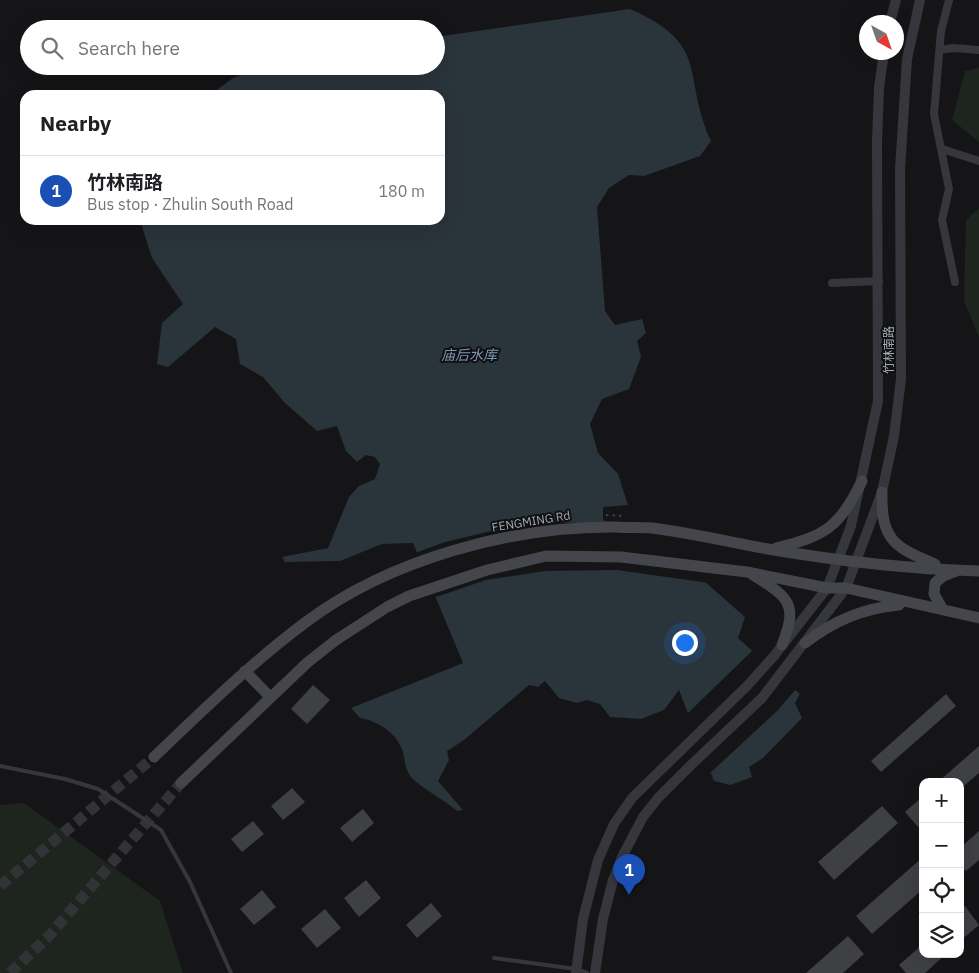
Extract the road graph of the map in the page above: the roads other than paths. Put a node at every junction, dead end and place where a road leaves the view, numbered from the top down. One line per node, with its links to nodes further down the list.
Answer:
1 (896, 0): 4 (street)
2 (920, 0): 14 (street, 竹林南路)
3 (949, 0): 5 (street)
4 (892, 15)
5 (940, 50): 6 (street); 8 (street)
6 (979, 50)
7 (883, 60): 10 (street, 竹林南路)
8 (942, 149): 9 (street); 11 (street)
9 (979, 161)
10 (878, 281): 12 (street); 13 (street, 竹林南路)
11 (955, 282)
12 (832, 283)
13 (862, 481): 15 (main road); 16 (street, 竹林南路)
14 (882, 492): 17 (street, 竹林南路); 18 (main road)
15 (771, 549): 16 (main road, FENGMING Rd); 29 (main road, FENGMING Rd)
16 (838, 560): 17 (main road, FENGMING Rd); 22 (street, 竹林南路)
17 (856, 562): 18 (main road, FENGMING Rd); 23 (street, 竹林南路)
18 (944, 568): 19 (main road, FENGMING Rd)
19 (956, 570): 20 (main road, FENGMING Rd); 25 (main road)
20 (979, 571)
21 (747, 572): 22 (main road); 28 (main road); 30 (main road)
22 (827, 588): 23 (main road); 28 (street, 竹林南路)
23 (846, 588): 24 (main road); 27 (street, 竹林南路)
24 (910, 604): 25 (main road); 27 (main road)
25 (943, 610): 26 (main road)
26 (979, 618)
27 (805, 643): 38 (street, 竹林南路)
28 (782, 644): 35 (street, 竹林南路)
29 (245, 671): 30 (main road); 31 (main road, FENGMING Rd)
30 (270, 697): 33 (main road)
31 (154, 757)
32 (0, 766): 36 (lane)
33 (181, 783)
34 (494, 958): 35 (lane)
35 (576, 971): 37 (lane)
36 (231, 973)
37 (587, 973)
38 (595, 973)

